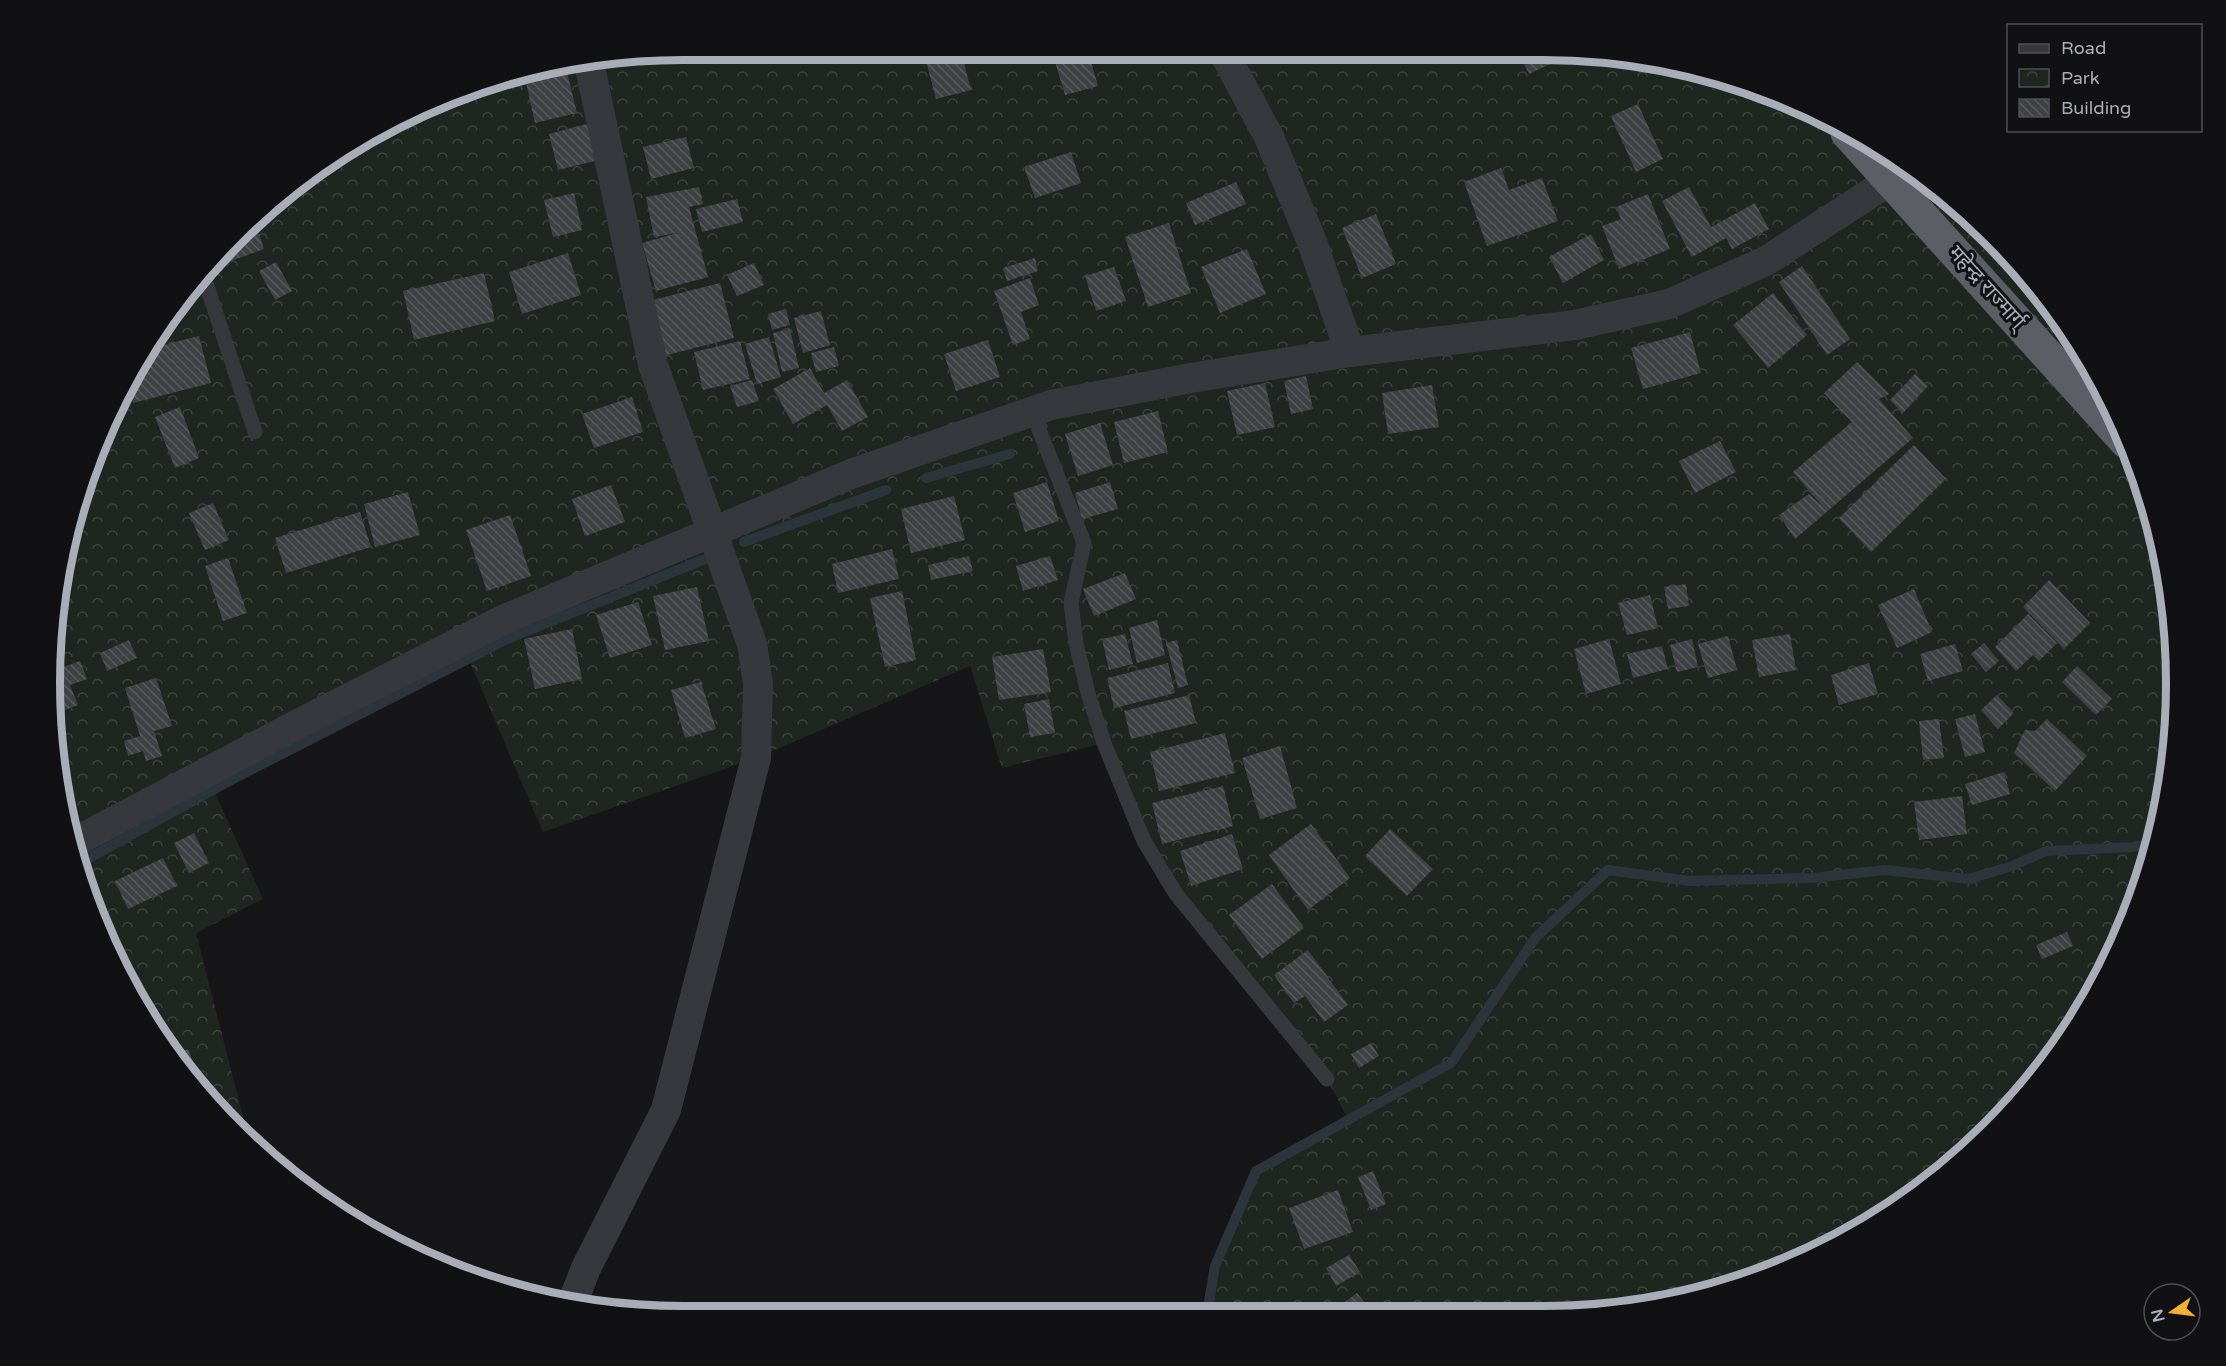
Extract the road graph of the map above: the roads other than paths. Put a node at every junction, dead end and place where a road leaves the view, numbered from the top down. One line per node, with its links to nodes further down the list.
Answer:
1 (1227, 60): 6 (street)
2 (590, 67): 10 (street)
3 (1884, 162): 4 (highway, महेन्द्र राज्मार्ग्)
4 (1901, 175): 6 (street); 8 (highway, महेन्द्र राज्मार्ग्)
5 (206, 283): 9 (lane)
6 (1350, 352): 7 (street)
7 (1032, 412): 10 (street); 12 (lane)
8 (2108, 421)
9 (255, 432)
10 (712, 532): 11 (street); 13 (street)
11 (79, 835)
12 (1328, 1078)
13 (575, 1296)

